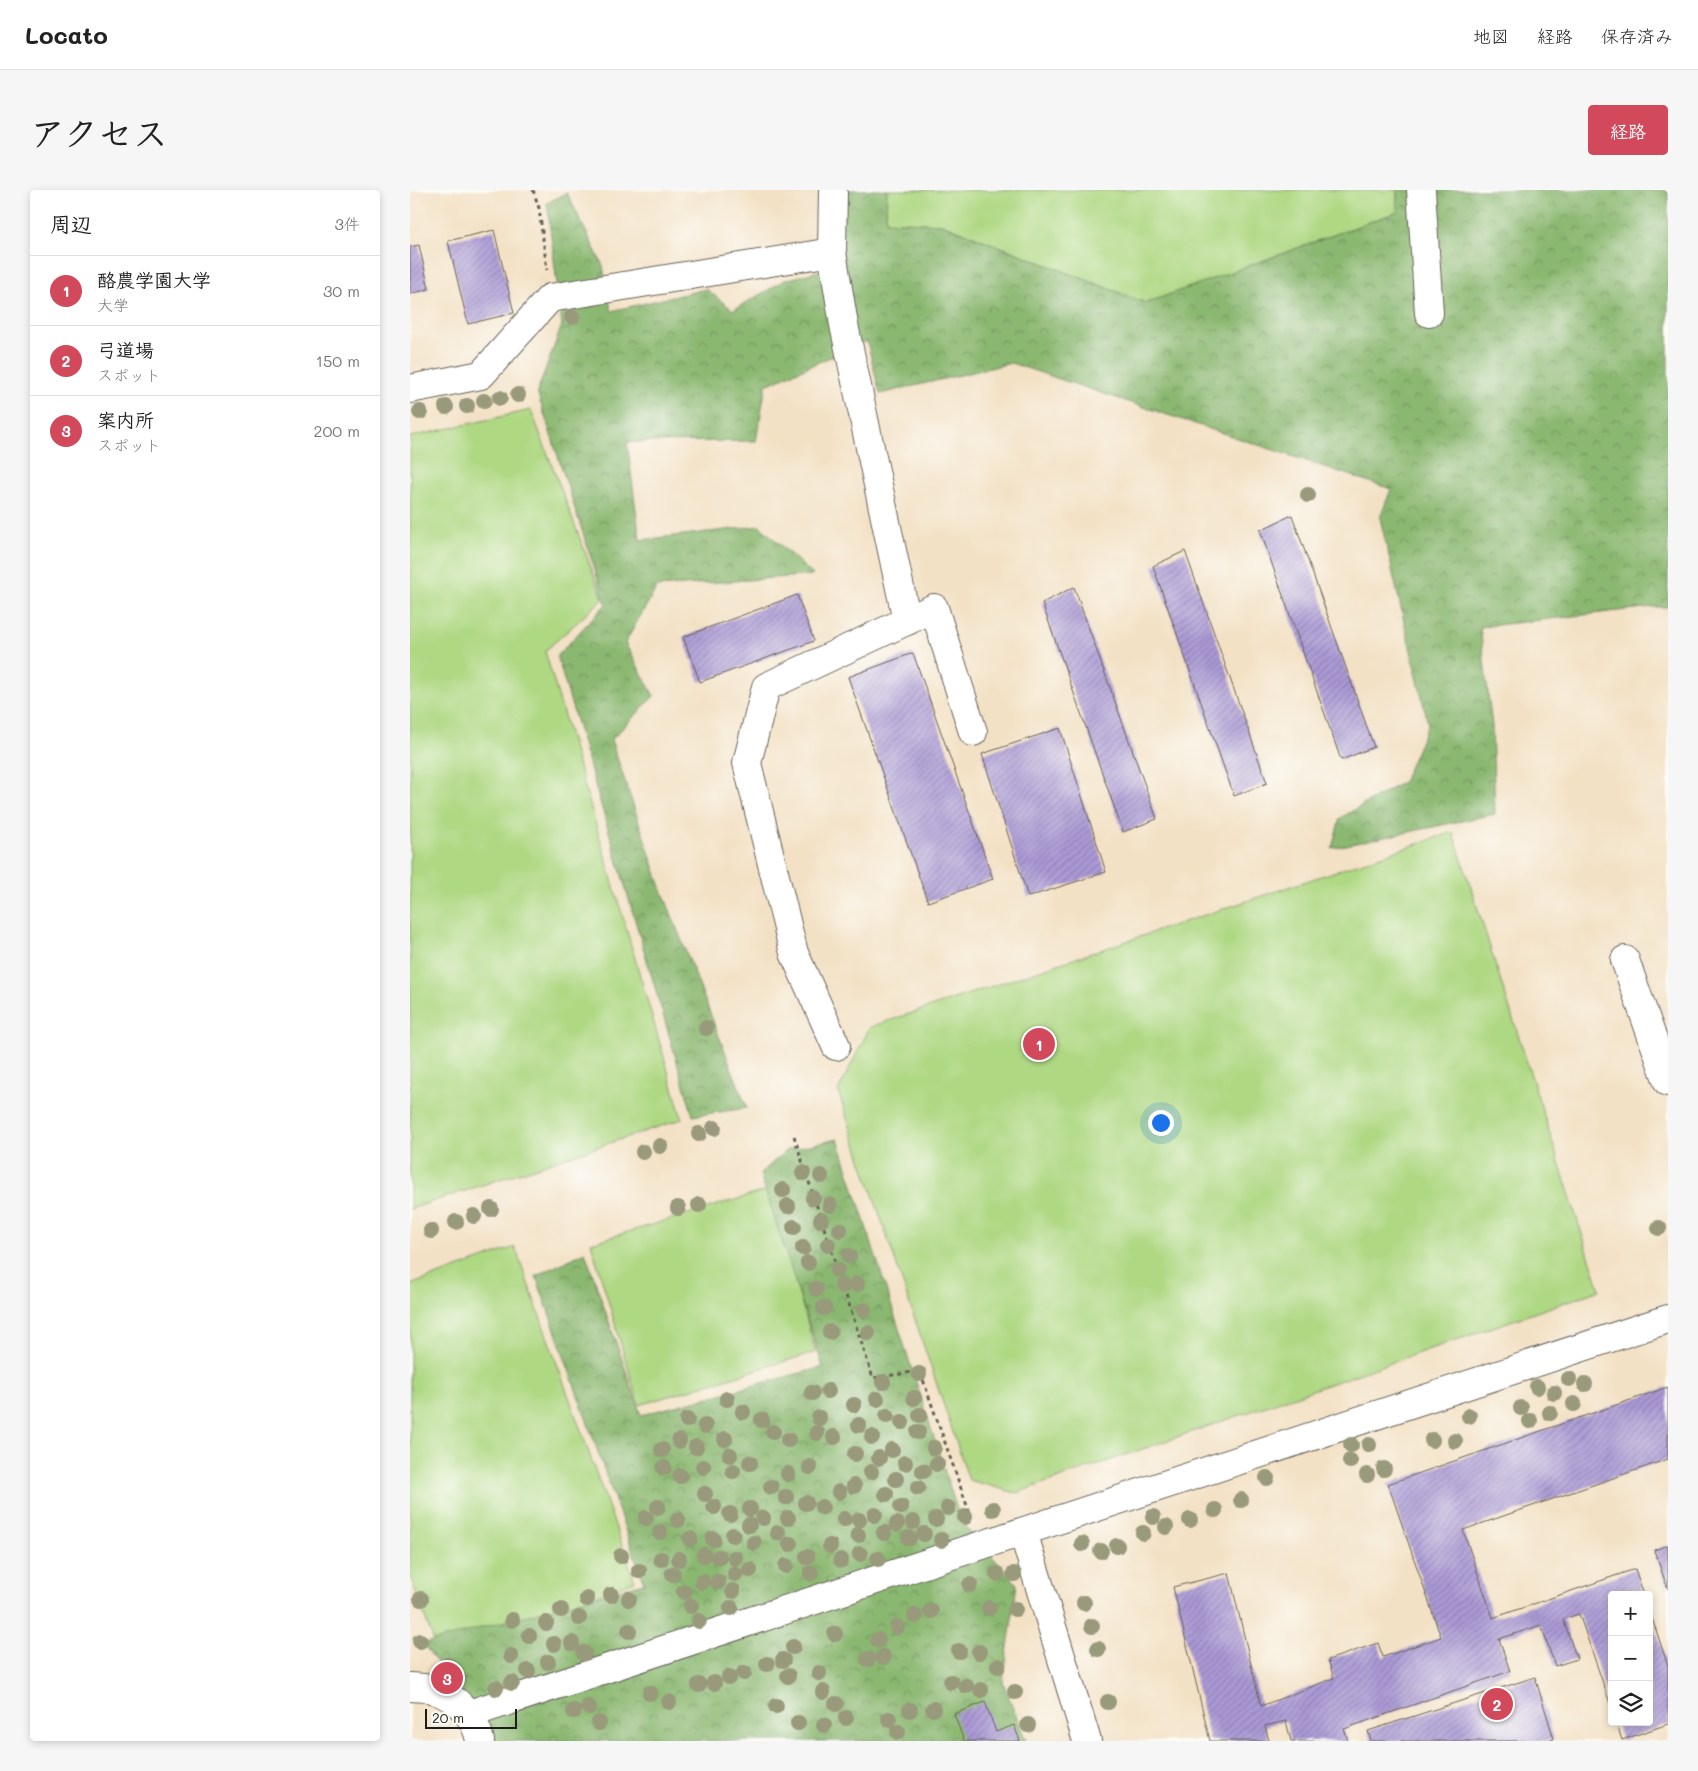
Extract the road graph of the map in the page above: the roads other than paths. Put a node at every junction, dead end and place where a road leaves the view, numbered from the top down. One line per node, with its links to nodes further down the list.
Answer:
1 (833, 190): 3 (lane)
2 (1421, 190): 4 (lane)
3 (832, 252): 5 (lane); 6 (lane)
4 (1429, 313)
5 (410, 389)
6 (907, 621): 7 (lane); 9 (lane)
7 (973, 732)
8 (1626, 960): 10 (lane)
9 (836, 1046)
10 (1668, 1082)
11 (1668, 1319): 12 (lane)
12 (1023, 1532): 14 (lane); 16 (lane)
13 (410, 1687): 14 (lane)
14 (469, 1714): 15 (lane)
15 (480, 1741)
16 (1087, 1741)

